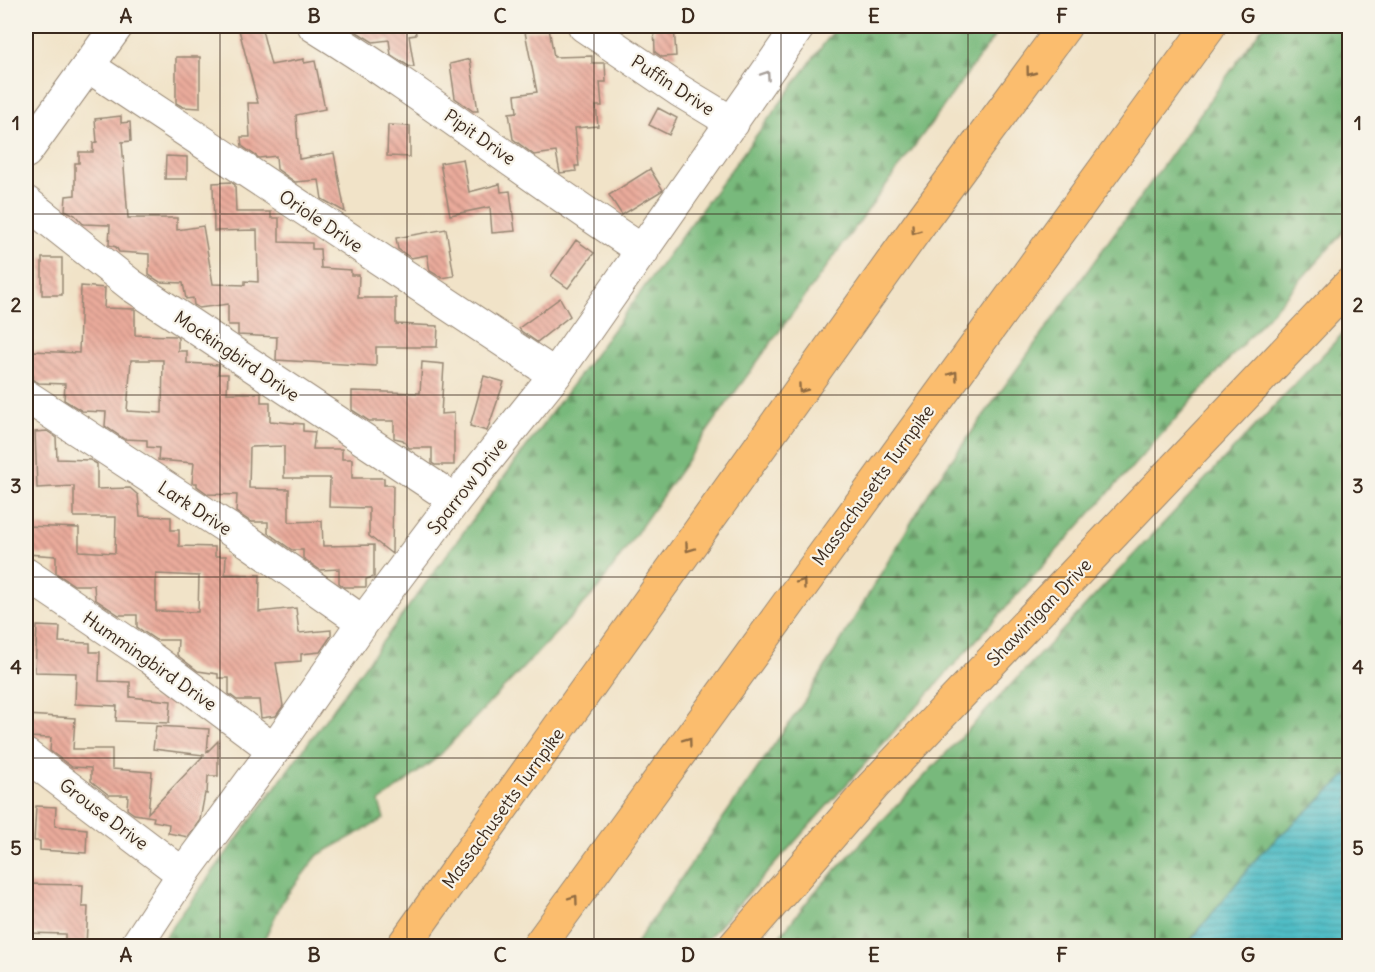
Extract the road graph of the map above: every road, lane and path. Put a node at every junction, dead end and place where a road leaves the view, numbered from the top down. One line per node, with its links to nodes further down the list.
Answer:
1 (117, 26): 7 (street)
2 (314, 26): 11 (street, Pipit Drive)
3 (584, 26): 8 (street, Puffin Drive)
4 (799, 26): 8 (street, Sparrow Drive, one-way to 4)
5 (1065, 26): 22 (main road, Massachusetts Turnpike, one-way to 22)
6 (1209, 26): 23 (main road, Massachusetts Turnpike, one-way to 6)
7 (88, 66): 9 (street); 13 (street, Oriole Drive)
8 (733, 123): 11 (street, Sparrow Drive)
9 (26, 152)
10 (26, 202): 15 (street, Mockingbird Drive)
11 (643, 251): 13 (street, Sparrow Drive)
12 (1350, 284): 24 (main road, Shawinigan Drive)
13 (555, 375): 15 (street, Sparrow Drive)
14 (26, 396): 17 (street, Lark Drive)
15 (455, 500): 17 (street, Sparrow Drive)
16 (26, 574): 18 (street, Hummingbird Drive)
17 (363, 622): 18 (street, Sparrow Drive)
18 (274, 750): 20 (street, Sparrow Drive)
19 (26, 755): 20 (street, Grouse Drive)
20 (183, 874): 21 (street, Sparrow Drive)
21 (136, 946)
22 (403, 946)
23 (539, 946)
24 (735, 946)

